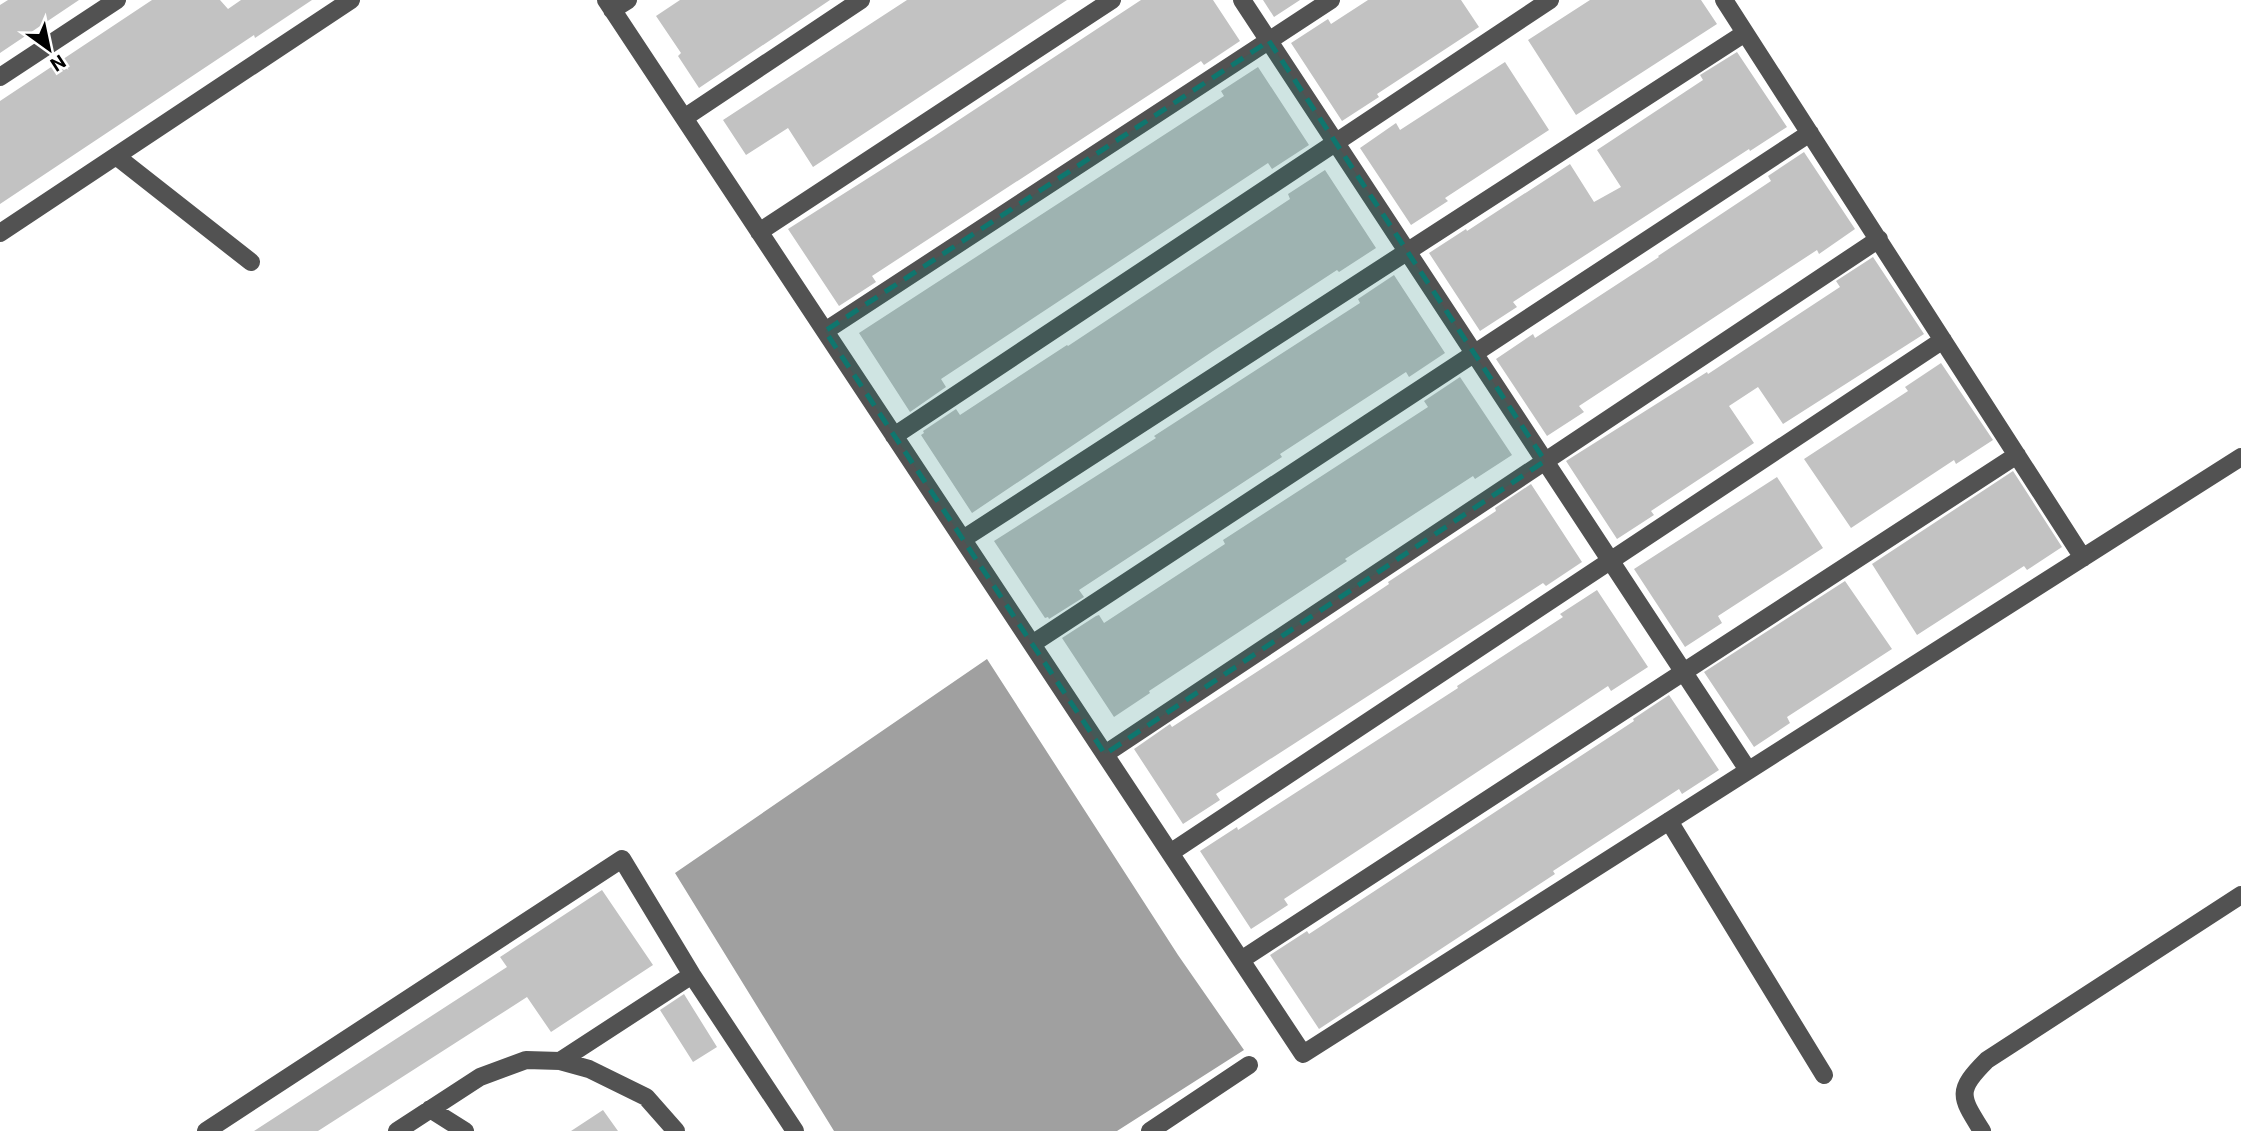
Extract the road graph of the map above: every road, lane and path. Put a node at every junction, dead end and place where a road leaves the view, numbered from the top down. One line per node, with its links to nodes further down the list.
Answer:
1 (117, 0): 13 (street)
2 (351, 0): 17 (street)
3 (628, 0): 10 (street)
4 (861, 0): 14 (street)
5 (1112, 0): 18 (street)
6 (1242, 0): 12 (street)
7 (1331, 0): 12 (street)
8 (1550, 0): 16 (street)
9 (1724, 0): 11 (street)
10 (609, 5): 14 (street)
11 (1745, 33): 15 (street); 21 (street)
12 (1269, 41): 16 (street); 23 (street)
13 (0, 77)
14 (684, 118): 18 (street)
15 (1810, 133): 20 (street); 25 (street)
16 (1336, 142): 21 (street); 26 (street)
17 (116, 156): 19 (street); 22 (street)
18 (759, 232): 23 (street)
19 (0, 233)
20 (1879, 240): 24 (street); 29 (street)
21 (1407, 251): 25 (street); 30 (street)
22 (251, 262)
23 (825, 331): 26 (street)
24 (1943, 340): 27 (street); 32 (street)
25 (1474, 353): 29 (street); 33 (street)
26 (894, 436): 30 (street)
27 (2017, 454): 31 (street); 34 (street)
28 (2241, 457): 31 (street)
29 (1545, 461): 32 (street); 35 (street)
30 (963, 539): 33 (street)
31 (2083, 558): 36 (street)
32 (1611, 561): 34 (street); 38 (street)
33 (1032, 644): 35 (street)
34 (1684, 672): 36 (street); 40 (street)
35 (1105, 754): 38 (street)
36 (1748, 770): 37 (street)
37 (1669, 821): 40 (street); 44 (street)
38 (1170, 853): 40 (street)
39 (2241, 895): 53 (street)
40 (1241, 960)
41 (692, 975): 42 (street); 46 (street); 51 (street)
42 (560, 1060): 45 (street); 50 (street)
43 (1249, 1065): 52 (street)
44 (1824, 1075)
45 (430, 1109): 47 (street); 48 (street); 49 (street)
46 (206, 1131)
47 (397, 1131)
48 (445, 1131)
49 (465, 1131)
50 (677, 1131)
51 (795, 1131)
52 (1150, 1131)
53 (1982, 1131)

